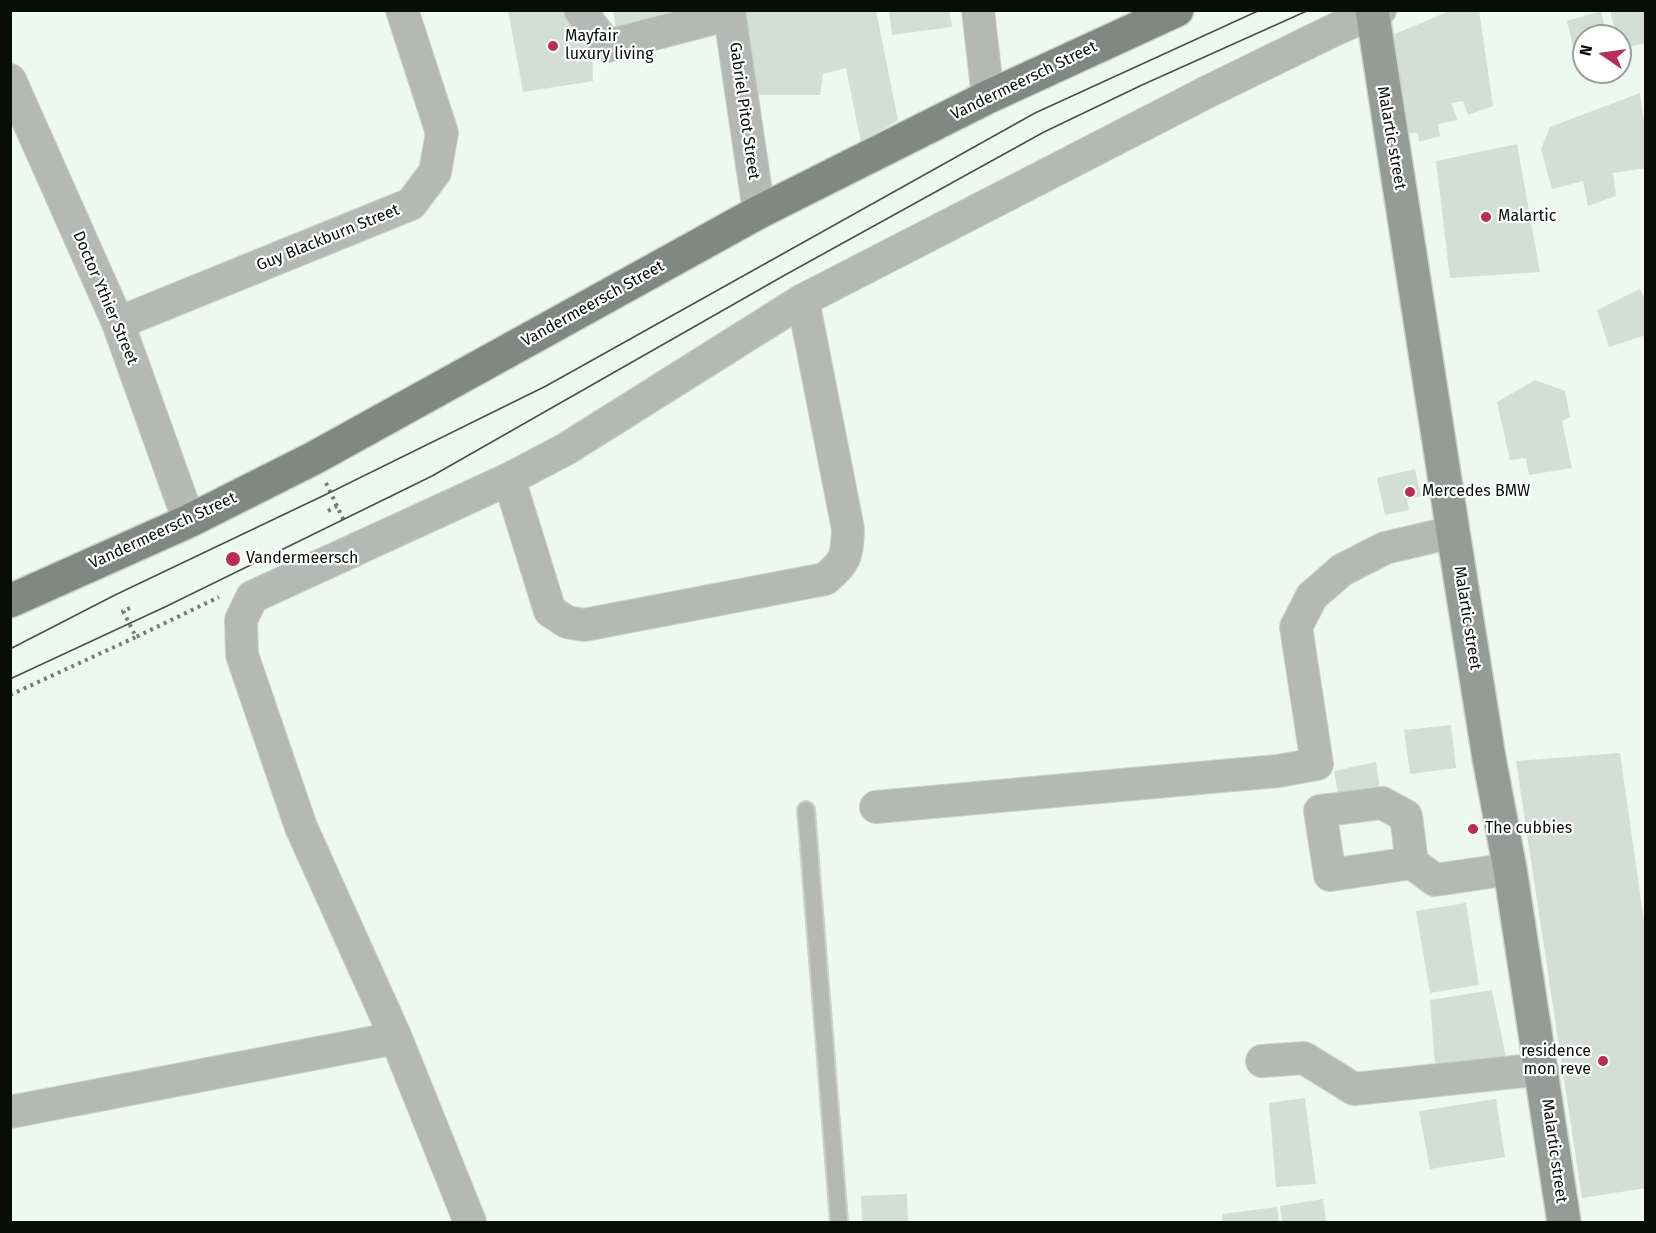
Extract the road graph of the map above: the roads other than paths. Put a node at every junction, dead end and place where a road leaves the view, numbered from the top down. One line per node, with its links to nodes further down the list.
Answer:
1 (402, 10): 11 (street, Guy Blackburn Street)
2 (580, 10): 5 (street)
3 (978, 10): 8 (street)
4 (1177, 10): 8 (main road, Vandermeersch Street)
5 (730, 12): 9 (street, Gabriel Pitot Street)
6 (1375, 12): 10 (street); 14 (street, Malartic street)
7 (10, 80): 11 (street, Doctor Ythier Street)
8 (988, 97): 9 (main road, Vandermeersch Street)
9 (759, 212): 13 (main road, Vandermeersch Street)
10 (803, 300): 12 (street); 12 (street)
11 (118, 323): 13 (street, Doctor Ythier Street)
12 (509, 479): 22 (street)
13 (189, 521): 15 (main road, Vandermeersch Street)
14 (1453, 532): 16 (street); 21 (street, Malartic street)
15 (10, 602)
16 (1317, 764): 17 (street); 19 (street)
17 (876, 807)
18 (806, 810): 27 (lane)
19 (1320, 811): 20 (street); 20 (street)
20 (1412, 863): 21 (street)
21 (1510, 869): 24 (street, Malartic street)
22 (396, 1038): 25 (street); 26 (street)
23 (1262, 1061): 24 (street)
24 (1542, 1069): 28 (street, Malartic street)
25 (10, 1112)
26 (470, 1222)
27 (839, 1222)
28 (1564, 1222)

